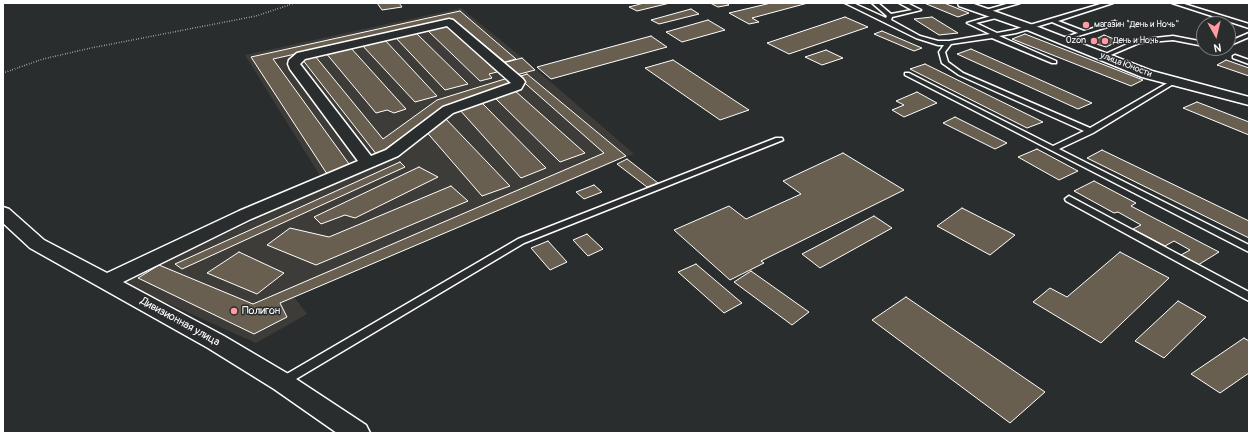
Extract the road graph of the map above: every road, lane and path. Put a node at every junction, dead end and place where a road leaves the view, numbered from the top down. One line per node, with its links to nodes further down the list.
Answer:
1 (295, 3): 28 (path)
2 (848, 3): 9 (lane)
3 (874, 3): 9 (lane); 12 (lane)
4 (902, 3): 12 (lane)
5 (963, 3): 10 (street, улица Юности)
6 (1017, 3): 10 (lane)
7 (1110, 3): 13 (lane)
8 (1175, 3): 15 (lane)
9 (858, 7): 12 (lane)
10 (985, 12): 11 (street, улица Юности)
11 (998, 16): 16 (street, улица Юности); 18 (lane)
12 (889, 18): 23 (lane)
13 (1054, 21): 16 (lane); 17 (lane)
14 (1115, 23): 17 (lane)
15 (1249, 26)
16 (1029, 27): 18 (lane); 20 (street, улица Юности)
17 (1084, 33): 20 (lane)
18 (995, 35): 23 (lane); 26 (lane)
19 (1249, 35): 21 (lane)
20 (1060, 40): 24 (street, улица Юности)
21 (1236, 41)
22 (1196, 42): 24 (lane)
23 (949, 43): 32 (lane)
24 (1104, 56): 30 (street, улица Юности)
25 (1235, 57): 27 (lane)
26 (1054, 62)
27 (1249, 62)
28 (3, 73)
29 (908, 74): 34 (lane)
30 (1172, 82): 31 (street, улица Юности); 32 (lane)
31 (1249, 101)
32 (1090, 131): 34 (lane)
33 (778, 140): 41 (lane)
34 (1054, 148): 38 (lane)
35 (368, 163): 35 (street); 39 (street)
36 (1069, 199): 40 (lane)
37 (3, 213): 39 (street, Дивизионная улица)
38 (1249, 249)
39 (106, 282): 41 (street, Дивизионная улица)
40 (1249, 297)
41 (282, 382): 42 (street, Дивизионная улица)
42 (357, 433)

